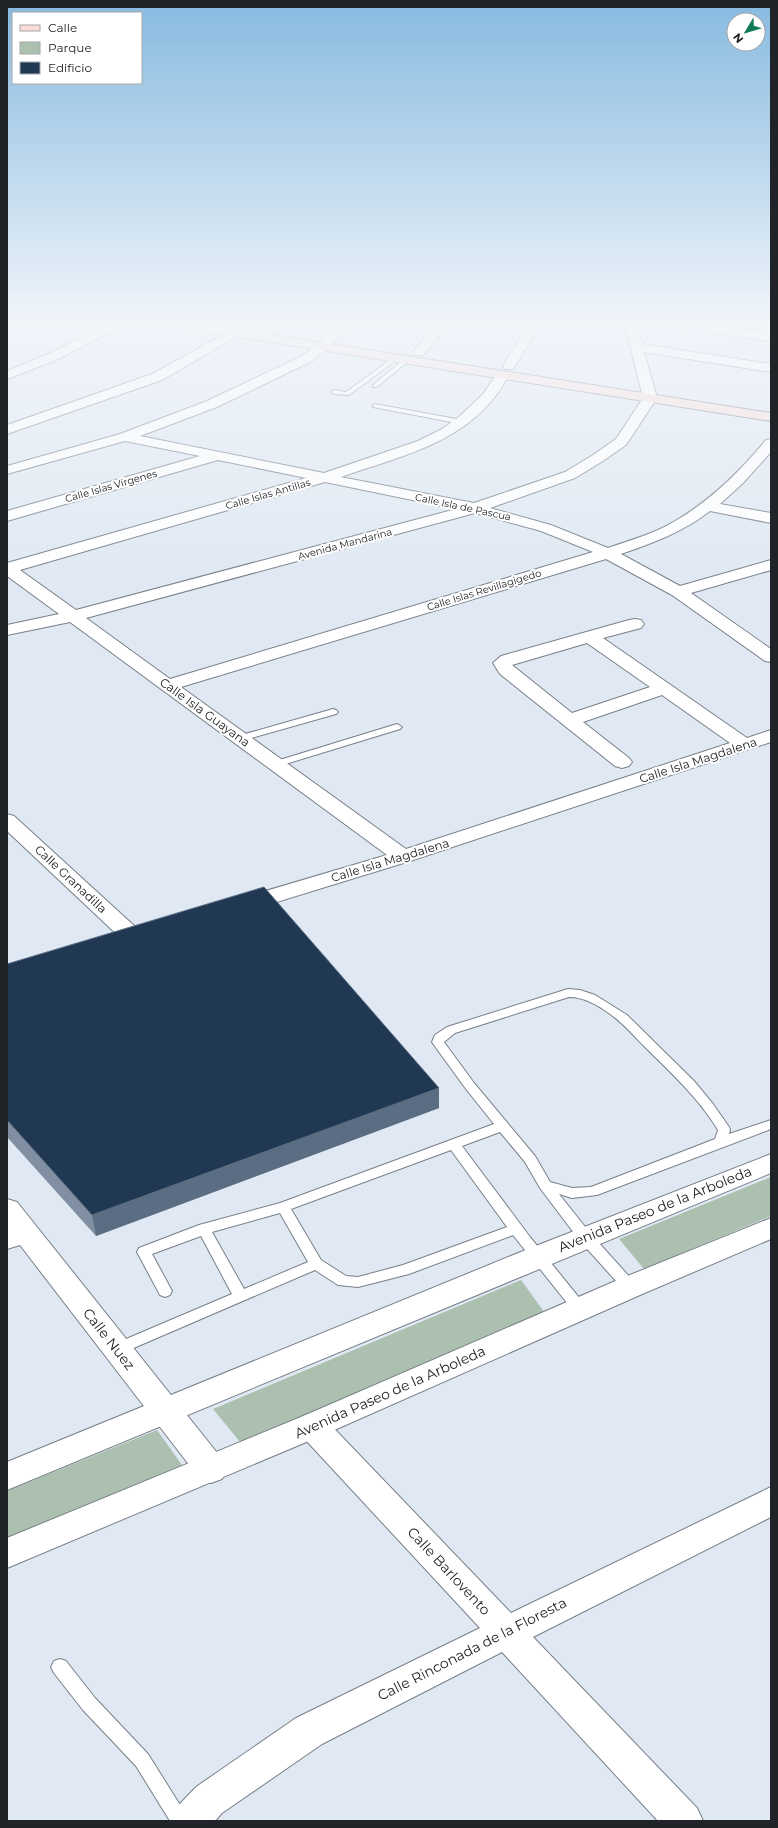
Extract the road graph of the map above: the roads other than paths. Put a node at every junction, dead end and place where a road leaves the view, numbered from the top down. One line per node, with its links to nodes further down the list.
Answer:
1 (77, 405): 11 (street)
2 (209, 405): 12 (street)
3 (479, 405): 10 (street, Calle Islas Antillas)
4 (642, 405): 18 (street, Avenida Mandarina)
5 (712, 405): 9 (main road)
6 (756, 405): 8 (main road)
7 (375, 406): 10 (lane)
8 (771, 407)
9 (771, 417)
10 (462, 422): 16 (street, Calle Islas Antillas)
11 (7, 430)
12 (125, 437): 14 (street, Calle Isla de Pascua); 15 (street)
13 (771, 443): 17 (street, Calle Islas Revillagigedo)
14 (216, 456): 16 (street, Calle Isla de Pascua); 19 (street, Calle Islas Vírgenes)
15 (7, 470)
16 (323, 478): 18 (street, Calle Isla de Pascua); 23 (street, Calle Islas Antillas)
17 (707, 506): 20 (street); 21 (street, Calle Islas Revillagigedo)
18 (475, 508): 21 (street, Calle Isla de Pascua); 25 (street, Avenida Mandarina)
19 (7, 516)
20 (771, 518)
21 (608, 554): 24 (street, Calle Isla de Pascua); 32 (street, Calle Islas Revillagigedo)
22 (771, 565): 24 (street)
23 (7, 568): 25 (street, Calle Isla Guayana)
24 (678, 592): 30 (street, Calle Isla de Pascua)
25 (74, 616): 27 (street, Avenida Mandarina); 32 (street, Calle Isla Guayana)
26 (635, 624): 28 (street)
27 (7, 630)
28 (590, 637): 33 (street); 35 (street)
29 (771, 639): 30 (street)
30 (753, 644): 31 (street, Calle Isla de Pascua)
31 (771, 657)
32 (168, 685): 38 (street, Calle Isla Guayana)
33 (665, 688): 35 (street); 39 (street)
34 (333, 712): 38 (lane)
35 (570, 720): 40 (street)
36 (397, 727): 41 (lane)
37 (771, 736): 39 (street, Calle Isla Magdalena)
38 (241, 738): 41 (street, Calle Isla Guayana)
39 (744, 744): 43 (street, Calle Isla Magdalena)
40 (622, 762)
41 (276, 764): 43 (street, Calle Isla Guayana)
42 (7, 820): 45 (street, Calle Granadilla)
43 (403, 857): 44 (street, Calle Isla Magdalena)
44 (224, 911)
45 (112, 945)
46 (771, 1124): 48 (lane)
47 (503, 1126): 48 (lane); 49 (lane); 51 (lane)
48 (721, 1142): 51 (lane)
49 (454, 1144): 52 (lane); 56 (lane)
50 (771, 1162): 58 (street, Avenida Paseo de la Arboleda)
51 (545, 1185): 58 (lane)
52 (283, 1206): 55 (lane); 60 (lane)
53 (7, 1209): 57 (street, Calle Nuez)
54 (771, 1228): 61 (street, Avenida Paseo de la Arboleda)
55 (204, 1229): 62 (lane); 63 (lane)
56 (516, 1229): 59 (lane); 60 (lane)
57 (16, 1236): 65 (street, Calle Nuez)
58 (585, 1238): 59 (street, Avenida Paseo de la Arboleda); 61 (lane)
59 (538, 1257): 64 (lane); 66 (street, Avenida Paseo de la Arboleda)
60 (316, 1264): 63 (lane)
61 (630, 1288): 64 (street, Avenida Paseo de la Arboleda)
62 (165, 1292)
63 (241, 1296): 65 (lane)
64 (580, 1309): 67 (street, Avenida Paseo de la Arboleda)
65 (117, 1349): 66 (street, Calle Nuez)
66 (165, 1411): 68 (street, Calle Nuez); 69 (street, Avenida Paseo de la Arboleda)
67 (312, 1426): 68 (street, Avenida Paseo de la Arboleda); 72 (street, Calle Barlovento)
68 (210, 1469): 71 (street, Avenida Paseo de la Arboleda)
69 (7, 1476)
70 (771, 1501): 72 (street, Calle Rinconada de la Floresta)
71 (7, 1554)
72 (506, 1632): 75 (street, Calle Rinconada de la Floresta); 76 (street, Calle Barlovento)
73 (60, 1667): 74 (lane)
74 (181, 1821)
75 (189, 1821)
76 (684, 1821)

